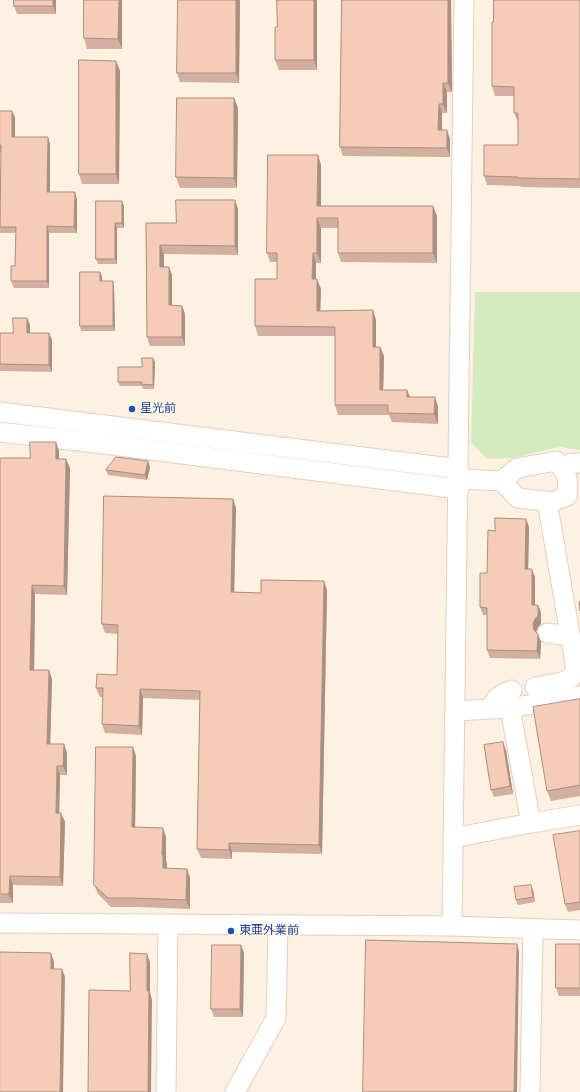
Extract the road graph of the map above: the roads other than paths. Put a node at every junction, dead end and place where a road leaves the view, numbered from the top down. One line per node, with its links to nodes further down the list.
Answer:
1 (464, 0): 5 (street)
2 (0, 412): 5 (street)
3 (0, 432): 5 (street)
4 (572, 466): 6 (street); 7 (street)
5 (459, 479): 6 (street); 15 (street)
6 (502, 481): 7 (street)
7 (547, 502): 9 (street)
8 (547, 633): 9 (street)
9 (570, 636): 10 (street)
10 (535, 687)
11 (512, 690): 14 (street)
12 (580, 696): 13 (street)
13 (510, 708): 14 (street); 17 (street)
14 (491, 709): 15 (street)
15 (455, 710): 18 (street)
16 (580, 815): 17 (street)
17 (531, 823): 18 (street)
18 (453, 838): 22 (street)
19 (0, 922): 20 (street)
20 (168, 924): 21 (street); 25 (street)
21 (278, 925): 22 (street); 26 (street)
22 (452, 926): 23 (street)
23 (533, 929): 24 (street); 27 (street)
24 (580, 930)
25 (166, 1092)
26 (235, 1092)
27 (530, 1092)

